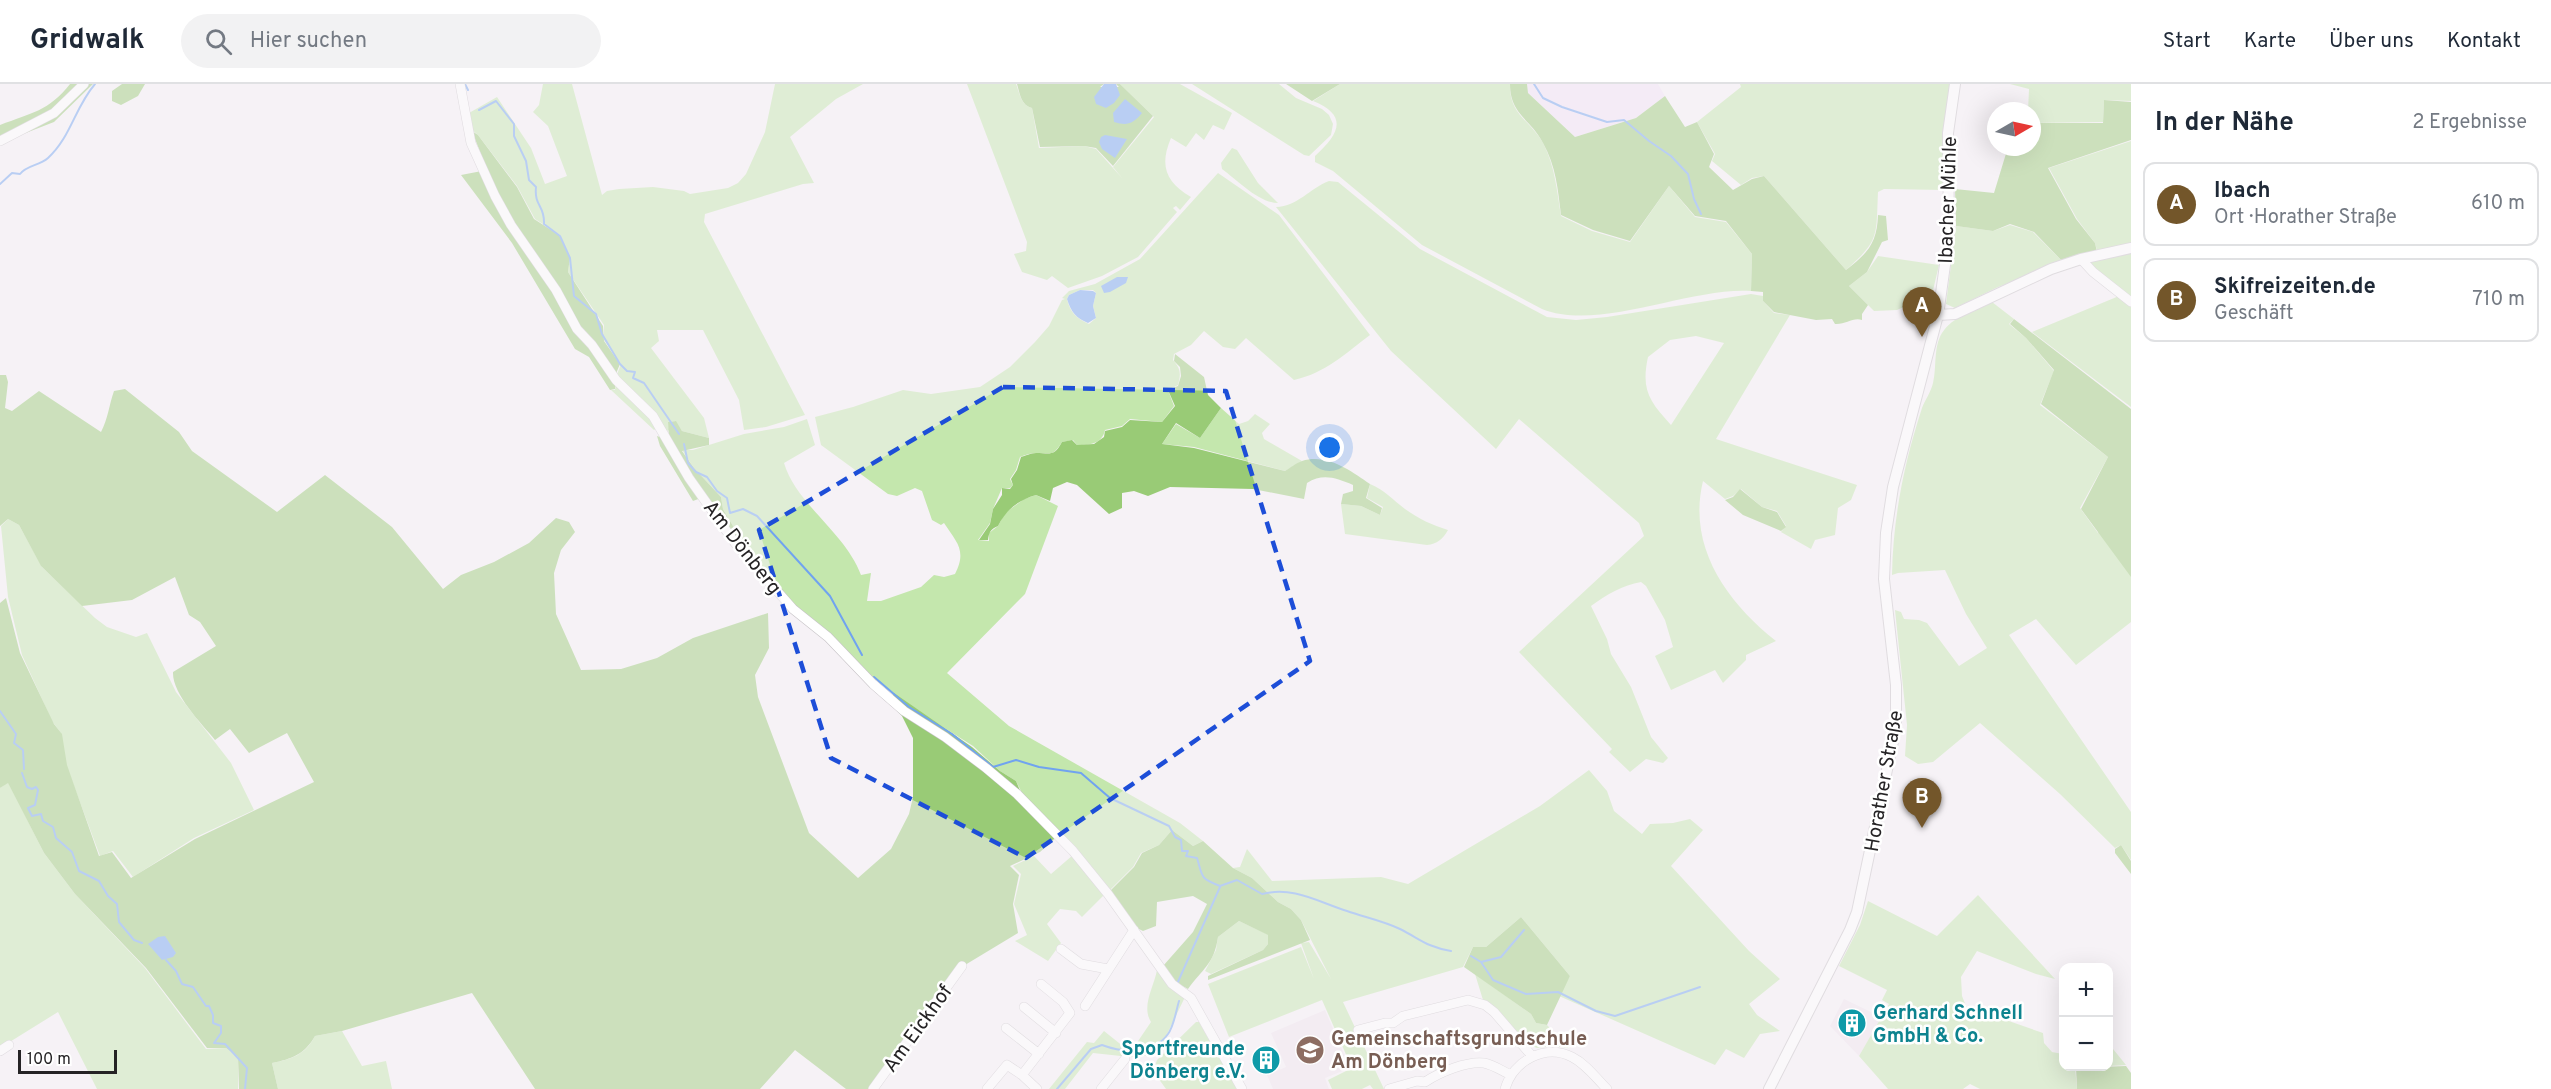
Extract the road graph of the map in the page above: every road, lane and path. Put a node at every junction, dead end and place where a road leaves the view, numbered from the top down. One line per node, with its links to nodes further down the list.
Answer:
1 (84, 84): 4 (street)
2 (460, 84): 9 (street, Am Dönberg)
3 (1955, 84): 8 (main road, Ibacher Mühle)
4 (0, 141)
5 (2131, 248): 6 (main road)
6 (2081, 259): 7 (street); 8 (main road)
7 (2131, 302)
8 (1938, 315): 34 (main road, Horather Straße)
9 (1134, 930): 12 (street); 30 (street, Am Dönberg)
10 (1061, 949): 12 (street)
11 (962, 966): 26 (street, Am Eickhof)
12 (1108, 969): 14 (street)
13 (1041, 984): 18 (street)
14 (1085, 1006)
15 (1024, 1007): 18 (street)
16 (1006, 1028): 21 (street)
17 (1358, 1030): 22 (street)
18 (1056, 1033): 21 (street)
19 (9, 1045): 20 (street)
20 (0, 1051)
21 (1039, 1054): 24 (street)
22 (1533, 1056): 25 (street); 33 (street)
23 (1125, 1059): 29 (street)
24 (1022, 1075): 27 (street); 28 (street)
25 (1511, 1076): 31 (street); 32 (street)
26 (873, 1089)
27 (987, 1089)
28 (1037, 1089)
29 (1101, 1089)
30 (1242, 1089)
31 (1389, 1089)
32 (1505, 1089)
33 (1607, 1089)
34 (1769, 1089)

